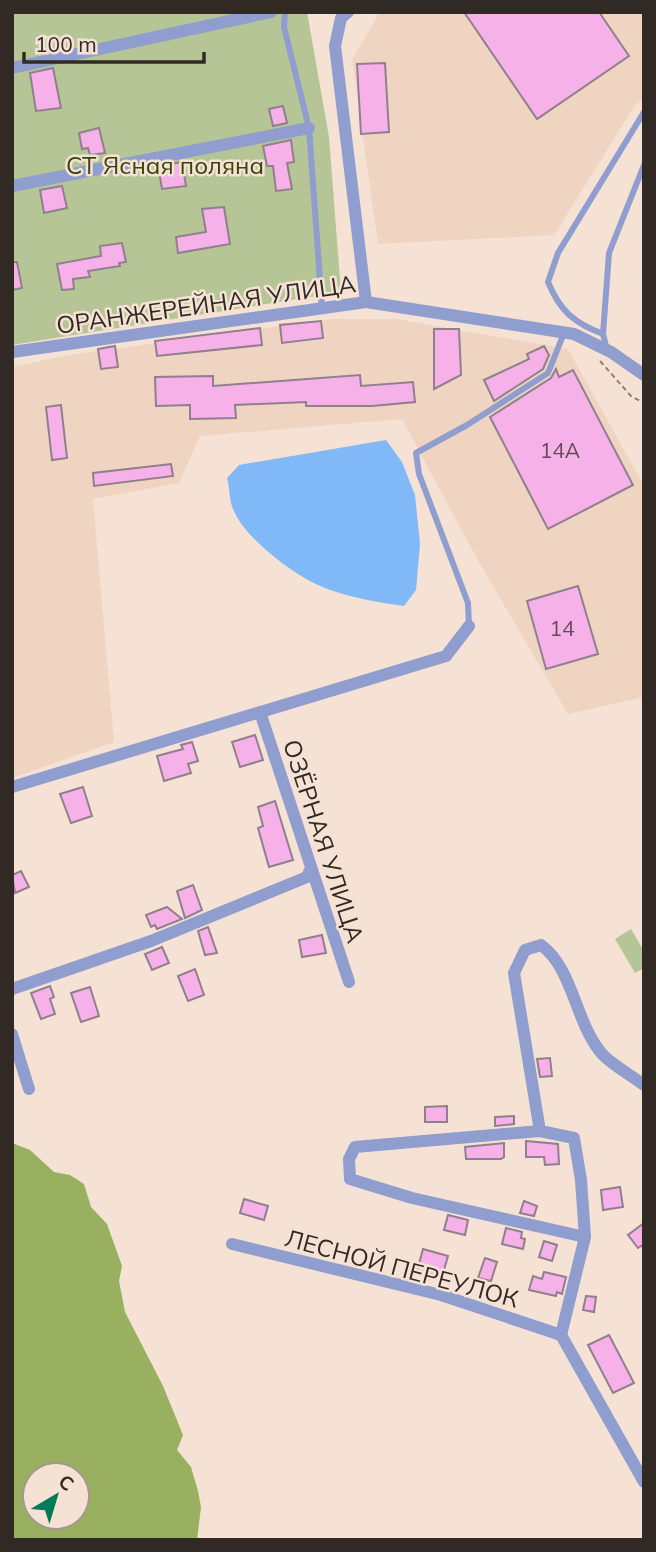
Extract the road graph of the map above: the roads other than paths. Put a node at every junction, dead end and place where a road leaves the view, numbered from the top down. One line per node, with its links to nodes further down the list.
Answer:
1 (271, 12): 4 (street)
2 (285, 12): 6 (lane)
3 (348, 12): 9 (street)
4 (12, 68)
5 (644, 112): 12 (lane)
6 (309, 128): 8 (street); 10 (lane)
7 (644, 165): 12 (lane)
8 (12, 186)
9 (366, 303): 10 (street, ОРАНЖЕРЕЙНАЯ УЛИЦА); 11 (street, ОРАНЖЕРЕЙНАЯ УЛИЦА)
10 (322, 308): 13 (street, ОРАНЖЕРЕЙНАЯ УЛИЦА)
11 (565, 333): 14 (street, ОРАНЖЕРЕЙНАЯ УЛИЦА); 16 (lane)
12 (603, 334): 14 (lane)
13 (12, 352)
14 (602, 353): 15 (street, ОРАНЖЕРЕЙНАЯ УЛИЦА)
15 (644, 375)
16 (469, 626): 17 (street)
17 (260, 712): 18 (street); 19 (street, ОЗЁРНАЯ УЛИЦА)
18 (12, 787)
19 (312, 868): 20 (street, ОЗЁРНАЯ УЛИЦА); 21 (street)
20 (349, 982)
21 (12, 989)
22 (12, 1034): 24 (street)
23 (644, 1084): 25 (street)
24 (29, 1089)
25 (540, 1131): 26 (street); 26 (street)
26 (585, 1237): 28 (street)
27 (232, 1244): 28 (street, ЛЕСНОЙ ПЕРЕУЛОК)
28 (561, 1335): 29 (street)
29 (644, 1482)

